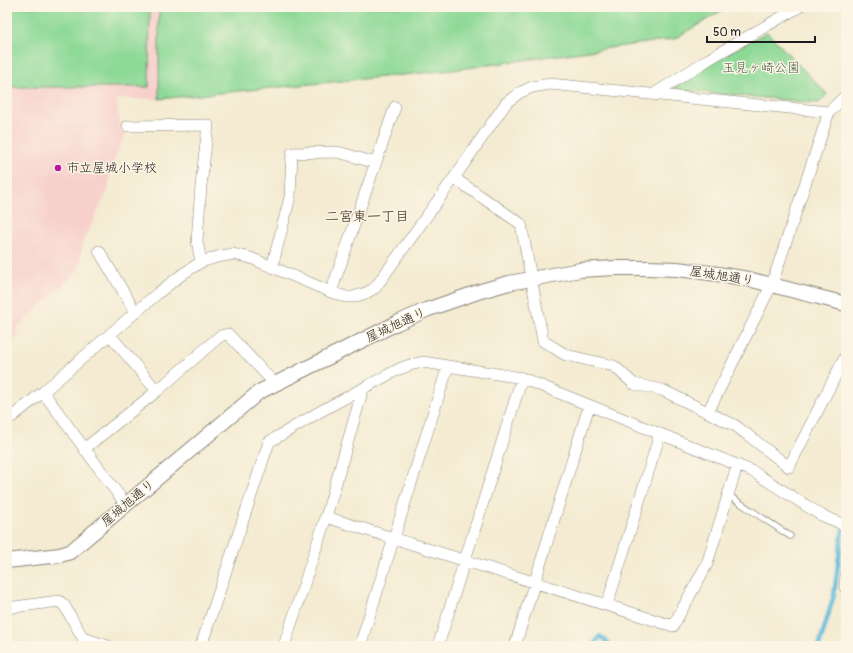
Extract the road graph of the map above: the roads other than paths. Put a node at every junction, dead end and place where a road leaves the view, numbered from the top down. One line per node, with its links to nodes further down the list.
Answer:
1 (799, 7): 2 (street)
2 (654, 94): 5 (street); 8 (street)
3 (846, 95): 5 (street)
4 (394, 107): 7 (street)
5 (829, 112): 13 (street)
6 (128, 126): 10 (street)
7 (376, 164): 11 (street); 14 (street)
8 (454, 178): 12 (street); 14 (street)
9 (99, 250): 16 (street)
10 (201, 262): 11 (street); 16 (street)
11 (272, 267): 14 (street)
12 (530, 278): 13 (street, 屋城旭通り); 21 (street, 屋城旭通り); 26 (street)
13 (772, 284): 15 (street, 屋城旭通り); 26 (street)
14 (331, 292)
15 (846, 304)
16 (136, 313): 17 (street)
17 (110, 335): 23 (street); 24 (street)
18 (846, 355): 26 (street)
19 (448, 366): 20 (street); 22 (street); 36 (street)
20 (522, 378): 25 (street); 38 (street)
21 (275, 384): 23 (street); 32 (street, 屋城旭通り)
22 (363, 389): 33 (street); 45 (street)
23 (157, 391): 29 (street)
24 (43, 392): 27 (street); 29 (street)
25 (589, 406): 28 (street); 40 (street)
26 (708, 412)
27 (7, 418)
28 (660, 434): 30 (street); 42 (street)
29 (84, 449): 32 (street)
30 (737, 466): 31 (street); 34 (street)
31 (728, 495): 35 (lane); 42 (street)
32 (126, 505): 37 (street, 屋城旭通り)
33 (326, 517): 36 (street); 46 (street)
34 (843, 525)
35 (790, 536)
36 (394, 539): 38 (street); 47 (street)
37 (7, 561)
38 (466, 561): 40 (street); 48 (street)
39 (846, 575): 41 (street)
40 (535, 583): 42 (street); 49 (street)
41 (846, 589)
42 (607, 605)
43 (7, 608): 44 (street)
44 (108, 646)
45 (201, 646)
46 (284, 646)
47 (360, 646)
48 (438, 646)
49 (514, 646)

